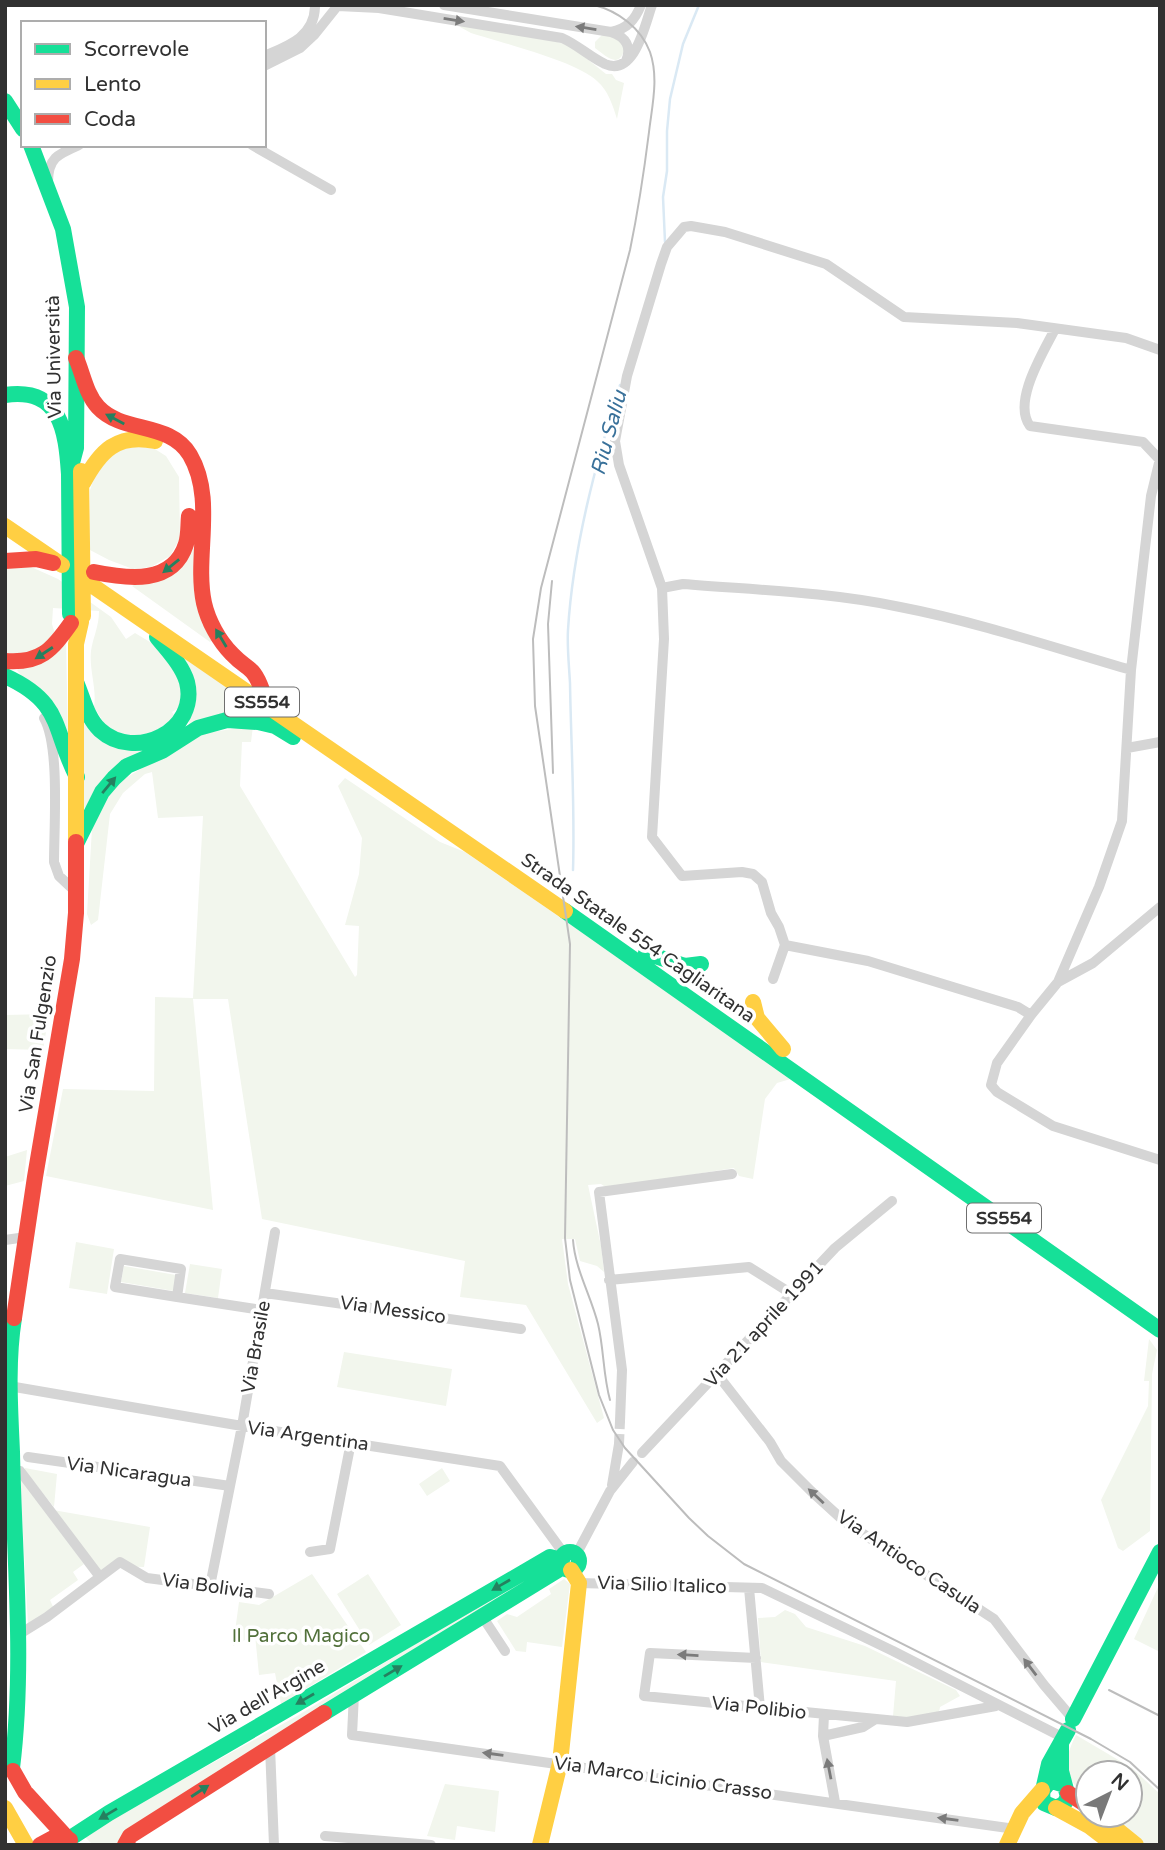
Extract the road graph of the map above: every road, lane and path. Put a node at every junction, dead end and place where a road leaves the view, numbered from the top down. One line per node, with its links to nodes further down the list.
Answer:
1 (444, 5): 6 (street, one-way to 1)
2 (641, 5): 6 (street)
3 (652, 5): 8 (street)
4 (314, 6): 5 (street); 7 (street)
5 (337, 7): 8 (street, one-way to 8); 9 (street)
6 (611, 32): 8 (street)
7 (266, 55)
8 (626, 61)
9 (266, 64)
10 (5, 101): 11 (main road)
11 (21, 126)
12 (32, 147): 15 (main road, Via Università)
13 (75, 147): 15 (street)
14 (256, 147): 16 (street)
15 (48, 186): 19 (main road, Via Università)
16 (331, 190)
17 (1055, 329): 18 (street); 21 (street); 29 (street)
18 (1160, 350)
19 (76, 358): 22 (main road, Via Università); 37 (main road, one-way to 19)
20 (5, 395): 22 (main road)
21 (1160, 460): 23 (street)
22 (76, 484): 28 (main road, one-way to 28); 30 (main road, Via Università)
23 (1156, 492): 33 (street)
24 (5, 512): 26 (main road)
25 (5, 526): 26 (main road)
26 (61, 559): 27 (main road)
27 (5, 561)
28 (92, 576): 31 (main road, Strada Statale 554 Cagliaritana / SS554); 37 (main road, Strada Statale 554 Cagliaritana / SS554)
29 (662, 588): 33 (street); 47 (street)
30 (75, 619): 32 (main road, one-way to 32); 35 (main road, Via Università)
31 (145, 622): 35 (main road); 41 (main road, Strada Statale 554 Cagliaritana / SS554)
32 (5, 661)
33 (1131, 670): 39 (street)
34 (5, 676): 40 (main road)
35 (76, 682): 40 (main road, Via Università)
36 (5, 685): 43 (street)
37 (262, 690): 44 (main road, Strada Statale 554 Cagliaritana / SS554)
38 (1160, 742): 39 (street)
39 (1127, 748): 51 (street)
40 (76, 776): 42 (main road, Via Università)
41 (378, 783): 42 (main road, one-way to 41); 44 (main road, Strada Statale 554 Cagliaritana / SS554)
42 (76, 845): 43 (main road, Via Università)
43 (76, 894): 59 (main road, Via San Fulgenzio)
44 (554, 898): 46 (main road, Strada Statale 554 Cagliaritana / SS554)
45 (1160, 907): 51 (street)
46 (578, 915): 48 (main road, Strada Statale 554 Cagliaritana / SS554); 68 (main road, Strada Statale 554 Cagliaritana / SS554)
47 (785, 945): 50 (street); 53 (street)
48 (646, 953): 49 (main road); 54 (main road, Strada Statale 554 Cagliaritana / SS554)
49 (701, 964)
50 (773, 979)
51 (1058, 982): 53 (street)
52 (753, 1002): 54 (main road)
53 (1031, 1015): 55 (street)
54 (783, 1049): 66 (main road, Strada Statale 554 Cagliaritana / SS554)
55 (1160, 1160)
56 (732, 1174): 61 (street)
57 (892, 1200): 63 (street, Via 21 aprile 1991)
58 (275, 1232): 62 (street, Via Brasile)
59 (26, 1237): 60 (street); 69 (main road, Via San Fulgenzio)
60 (5, 1240)
61 (609, 1280): 63 (street); 72 (street)
62 (265, 1293): 65 (street, Via Brasile); 67 (street, Via Messico)
63 (792, 1294): 70 (street, Via 21 aprile 1991)
64 (177, 1297): 64 (street); 65 (street)
65 (262, 1310): 74 (street, Via Brasile)
66 (1160, 1315)
67 (521, 1329)
68 (1160, 1330)
69 (7, 1352): 71 (main road, Via San Fulgenzio)
70 (717, 1374): 77 (street, Via 21 aprile 1991); 102 (street, Via Antioco Casula, one-way to 70)
71 (9, 1386): 73 (main road, Via San Fulgenzio); 74 (street, Via Argentina)
72 (620, 1421)
73 (8, 1424): 80 (main road, Via San Fulgenzio)
74 (242, 1426): 75 (street, Via Argentina); 81 (street, Via Brasile)
75 (351, 1442): 84 (street); 86 (street, Via Argentina)
76 (619, 1444): 82 (street)
77 (642, 1453)
78 (28, 1457): 81 (street, Via Nicaragua)
79 (633, 1462): 82 (street)
80 (12, 1470): 83 (main road, Via San Fulgenzio); 87 (street)
81 (230, 1486): 89 (street, Via Brasile)
82 (610, 1490): 86 (street)
83 (9, 1511): 88 (main road, Via San Fulgenzio)
84 (310, 1552)
85 (1160, 1552): 102 (main road)
86 (569, 1565): 90 (street, Via Silio Italico); 92 (main road); 105 (main road); 117 (main road, Via dell'Argine, one-way to 117)
87 (100, 1577): 89 (street, Via Bolivia); 93 (street)
88 (12, 1583): 93 (main road, Via San Fulgenzio)
89 (210, 1586): 91 (street, Via Bolivia)
90 (749, 1588): 95 (street, Via Silio Italico); 97 (street)
91 (269, 1594)
92 (482, 1616): 94 (street); 96 (main road, one-way to 92)
93 (18, 1634): 101 (main road, Via San Fulgenzio)
94 (505, 1651)
95 (756, 1658): 98 (street, Via Silio Italico); 98 (street, Via Polibio, one-way to 98)
96 (354, 1694): 104 (main road); 105 (street, Via Marco Licinio Crasso, one-way to 96)
97 (996, 1706): 100 (street, Via Polibio); 102 (street)
98 (760, 1708): 99 (street, Via Polibio)
99 (824, 1715): 100 (street, Via Polibio); 103 (street)
100 (874, 1720): 103 (street, Via Polibio)
101 (9, 1725): 106 (main road, Via San Fulgenzio)
102 (1066, 1733): 108 (main road); 109 (main road)
103 (823, 1736): 111 (street, one-way to 103)
104 (270, 1747): 120 (main road, one-way to 104); 121 (street)
105 (560, 1763): 111 (street, Via Marco Licinio Crasso); 123 (main road)
106 (10, 1766): 107 (main road, Via San Fulgenzio); 117 (main road)
107 (5, 1788)
108 (1043, 1788): 109 (main road); 113 (main road); 114 (main road)
109 (1066, 1789): 110 (main road); 113 (main road)
110 (1074, 1795)
111 (835, 1802): 114 (street, Via Marco Licinio Crasso, one-way to 111)
112 (5, 1808): 118 (main road)
113 (1054, 1808): 114 (main road); 125 (main road)
114 (1017, 1827): 124 (main road)
115 (1116, 1829): 126 (main road)
116 (325, 1836): 122 (street)
117 (71, 1841): 119 (main road, Via dell'Argine)
118 (26, 1845)
119 (40, 1845)
120 (125, 1845)
121 (274, 1845)
122 (431, 1845)
123 (540, 1845)
124 (1007, 1845)
125 (1114, 1845)
126 (1136, 1845)

